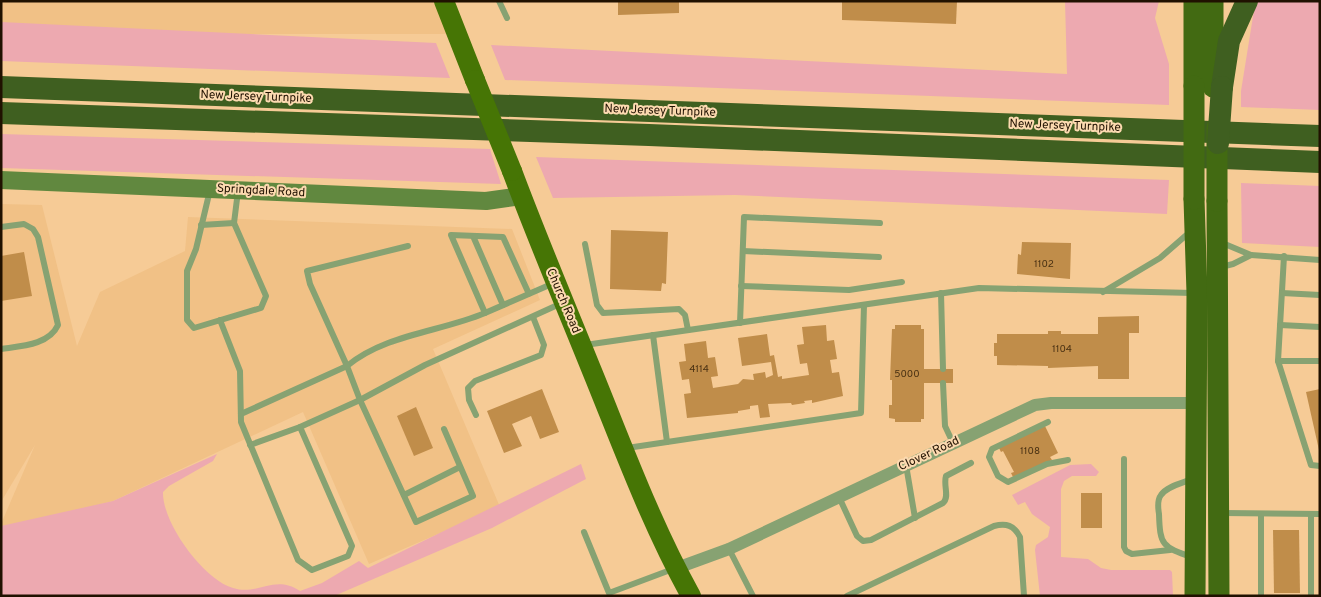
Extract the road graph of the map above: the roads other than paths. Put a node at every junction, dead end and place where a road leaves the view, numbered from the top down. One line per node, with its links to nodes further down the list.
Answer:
1 (444, 1): 17 (main road, Church Road, bridge)
2 (499, 1): 6 (lane)
3 (1194, 1): 8 (highway)
4 (1213, 1): 8 (highway)
5 (1246, 1): 8 (highway)
6 (507, 18)
7 (1, 87): 10 (highway, New Jersey Turnpike)
8 (1210, 87): 12 (highway, bridge); 22 (highway, bridge)
9 (1, 113): 10 (highway, New Jersey Turnpike)
10 (649, 123): 11 (highway, New Jersey Turnpike); 13 (highway, New Jersey Turnpike)
11 (1320, 136)
12 (1218, 142): 24 (highway, bridge)
13 (1320, 162)
14 (1, 180): 15 (main road, Springdale Road)
15 (211, 188): 16 (main road, Springdale Road); 20 (lane)
16 (238, 190): 17 (main road, Springdale Road); 18 (lane)
17 (521, 196): 33 (main road, Church Road)
18 (234, 223): 20 (lane); 47 (lane)
19 (880, 223): 27 (lane)
20 (202, 225): 47 (lane)
21 (1, 227): 54 (lane)
22 (1195, 227): 36 (lane); 37 (highway)
23 (473, 236): 39 (lane); 44 (lane); 45 (lane)
24 (1217, 241): 28 (lane); 32 (highway)
25 (585, 244): 51 (lane)
26 (408, 246): 57 (lane)
27 (743, 251): 30 (lane); 35 (lane)
28 (1251, 255): 29 (lane); 32 (lane)
29 (1284, 256): 31 (lane); 38 (lane)
30 (879, 257)
31 (1320, 260)
32 (1217, 267): 80 (highway)
33 (555, 282): 39 (lane); 42 (main road, Church Road)
34 (902, 282): 35 (lane)
35 (741, 286): 48 (lane)
36 (1102, 292): 37 (lane); 40 (lane)
37 (1197, 293): 61 (highway)
38 (1282, 293): 41 (lane); 49 (lane)
39 (529, 294): 44 (lane)
40 (941, 294): 43 (lane); 58 (lane)
41 (1320, 295)
42 (563, 303): 46 (lane); 53 (main road, Church Road)
43 (864, 304): 48 (lane); 67 (lane)
44 (503, 305): 45 (lane)
45 (485, 313): 57 (lane)
46 (533, 316): 60 (lane); 63 (lane)
47 (220, 320): 62 (lane)
48 (740, 323): 51 (lane)
49 (1280, 325): 50 (lane); 55 (lane)
50 (1320, 327)
51 (688, 330): 52 (lane)
52 (653, 335): 53 (lane); 67 (lane)
53 (582, 345): 70 (main road, Church Road)
54 (1, 349)
55 (1278, 361): 56 (lane); 75 (lane)
56 (1320, 361)
57 (347, 366): 60 (lane); 62 (lane)
58 (943, 369)
59 (943, 383): 68 (lane)
60 (360, 400): 65 (lane); 78 (lane)
61 (1195, 403): 68 (street, Clover Road); 77 (highway)
62 (241, 414): 69 (lane)
63 (476, 415)
64 (1048, 422): 72 (lane)
65 (300, 427): 69 (lane); 69 (lane)
66 (444, 429): 76 (lane)
67 (667, 442): 70 (lane)
68 (953, 443): 74 (street, Clover Road)
69 (250, 445)
70 (623, 448): 89 (main road, Church Road)
71 (1124, 459): 87 (lane)
72 (1068, 460)
73 (971, 463): 84 (lane)
74 (906, 465): 79 (street, Clover Road); 84 (lane)
75 (1320, 466)
76 (460, 467): 78 (lane); 78 (lane)
77 (1195, 477): 87 (lane); 88 (highway)
78 (404, 494)
79 (839, 497): 84 (lane); 86 (street, Clover Road)
80 (1219, 513): 81 (lane); 95 (highway)
81 (1261, 514): 82 (lane); 96 (lane)
82 (1311, 514): 83 (lane); 97 (lane)
83 (1320, 514)
84 (914, 518)
85 (584, 532): 89 (lane)
86 (729, 549): 89 (street, Clover Road); 91 (lane)
87 (1170, 550): 88 (lane)
88 (1195, 558): 94 (highway)
89 (677, 568): 90 (main road, Church Road)
90 (692, 596)
91 (753, 596)
92 (847, 596): 93 (lane)
93 (1024, 596)
94 (1195, 596)
95 (1218, 596)
96 (1261, 596)
97 (1311, 596)

